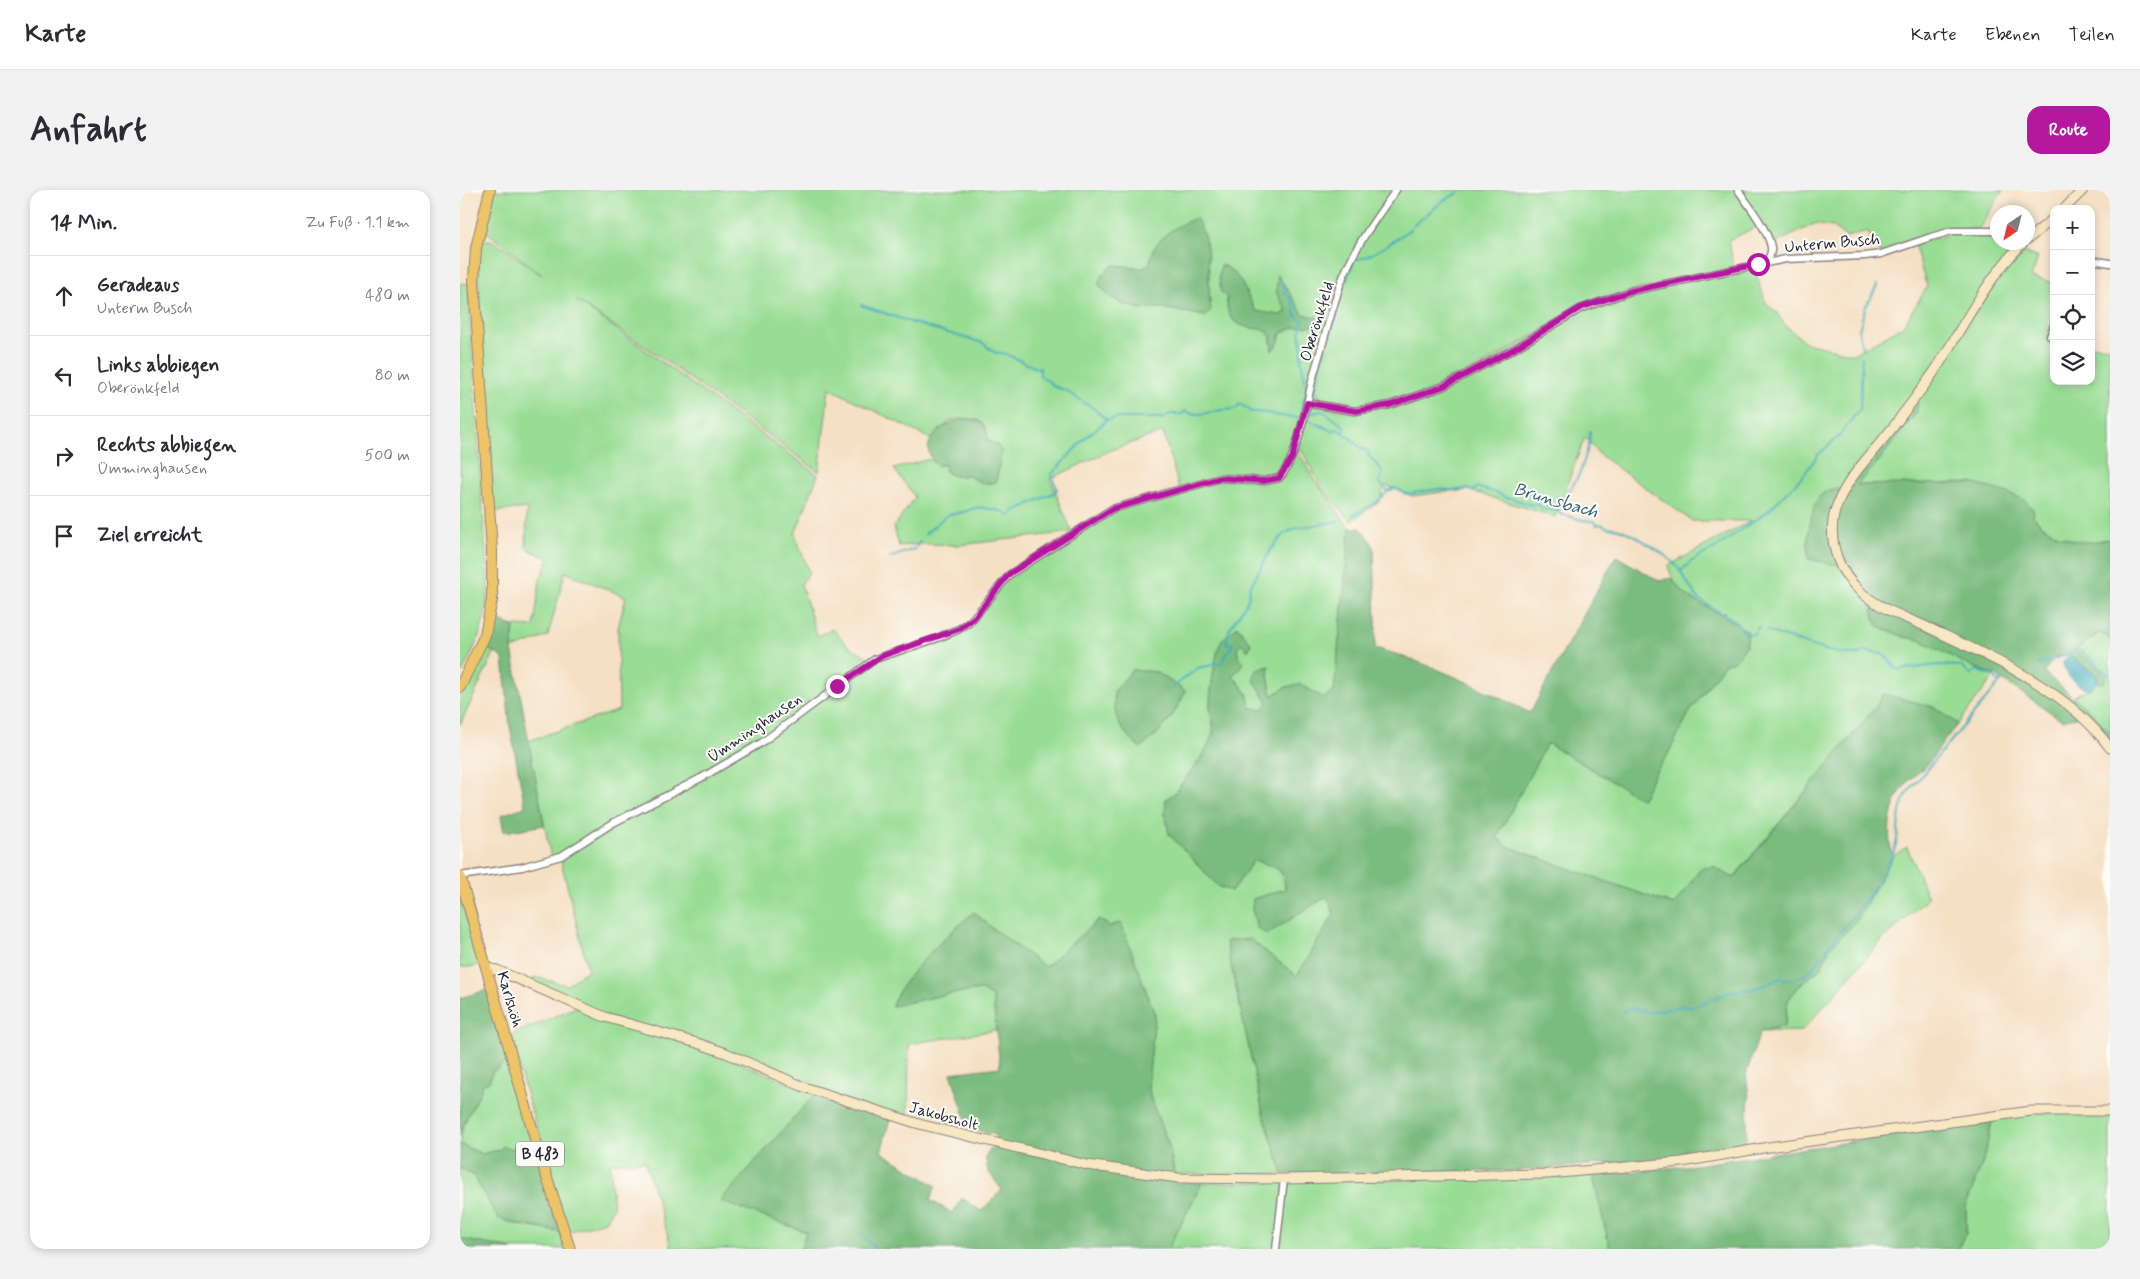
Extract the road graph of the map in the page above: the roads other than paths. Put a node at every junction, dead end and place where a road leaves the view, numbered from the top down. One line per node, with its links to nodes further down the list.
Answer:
1 (490, 190): 15 (main road)
2 (1396, 190): 13 (street, Oberönkfeld)
3 (1738, 190): 11 (street)
4 (2083, 190): 5 (main road)
5 (2070, 205)
6 (2050, 221): 8 (main road)
7 (1990, 231): 11 (street, Unterm Busch)
8 (2035, 233)
9 (2017, 250): 16 (main road)
10 (2095, 261): 12 (street)
11 (1766, 262): 13 (street, Unterm Busch)
12 (2110, 264)
13 (1307, 403): 14 (street, Oberönkfeld)
14 (1285, 470): 17 (street, Ümminghausen)
15 (462, 681)
16 (2110, 748)
17 (460, 876): 18 (main road, B 483)
18 (486, 968): 20 (main road, Karlshöh); 22 (main road, Karlshöh / B 483)
19 (2110, 1111): 21 (main road, Jakobsholt)
20 (891, 1115): 21 (main road, Jakobsholt)
21 (1284, 1179): 23 (street)
22 (570, 1249)
23 (1276, 1249)

